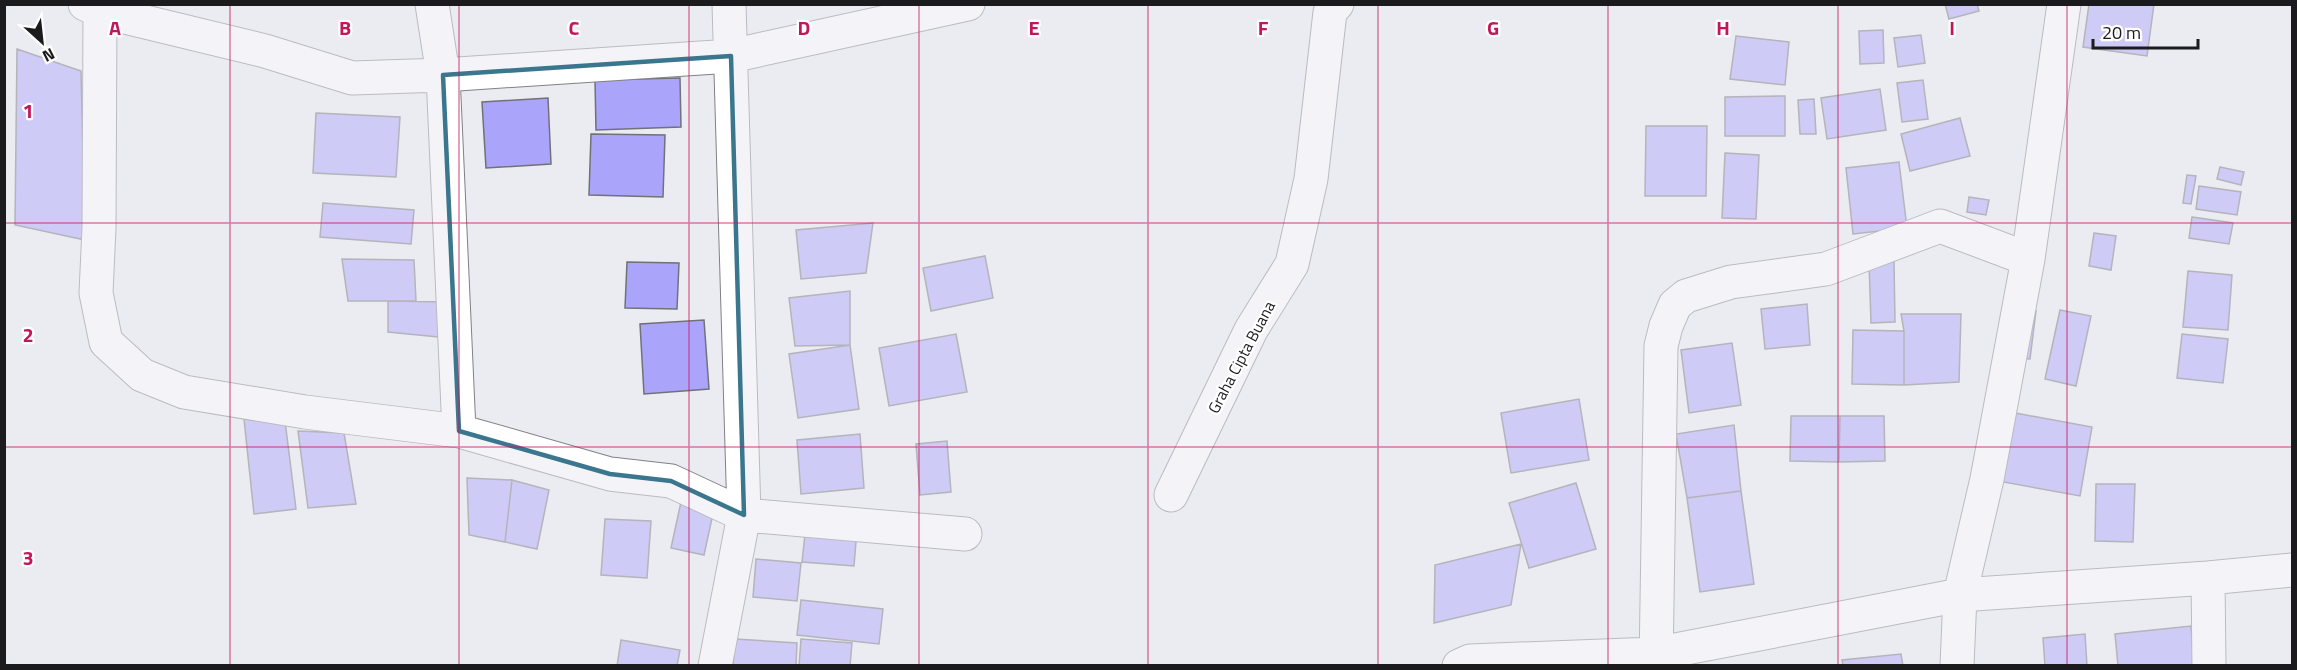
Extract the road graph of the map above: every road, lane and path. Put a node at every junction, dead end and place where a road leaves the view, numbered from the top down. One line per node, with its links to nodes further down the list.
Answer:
1 (432, 4): 8 (street)
2 (729, 4): 7 (street)
3 (968, 4): 7 (street)
4 (1336, 4): 11 (street, Graha Cipta Buana)
5 (2064, 4): 9 (street)
6 (92, 8): 8 (street); 10 (street)
7 (731, 56): 8 (street); 12 (street)
8 (443, 75): 10 (street)
9 (2028, 259): 16 (street); 17 (street)
10 (459, 431): 12 (street)
11 (1171, 495)
12 (744, 515): 13 (street); 18 (street)
13 (965, 534)
14 (2292, 570): 15 (street)
15 (2208, 578): 16 (street); 21 (street)
16 (1960, 595): 17 (street); 20 (street)
17 (1655, 660): 19 (street)
18 (715, 666)
19 (1459, 666)
20 (1957, 666)
21 (2210, 666)

